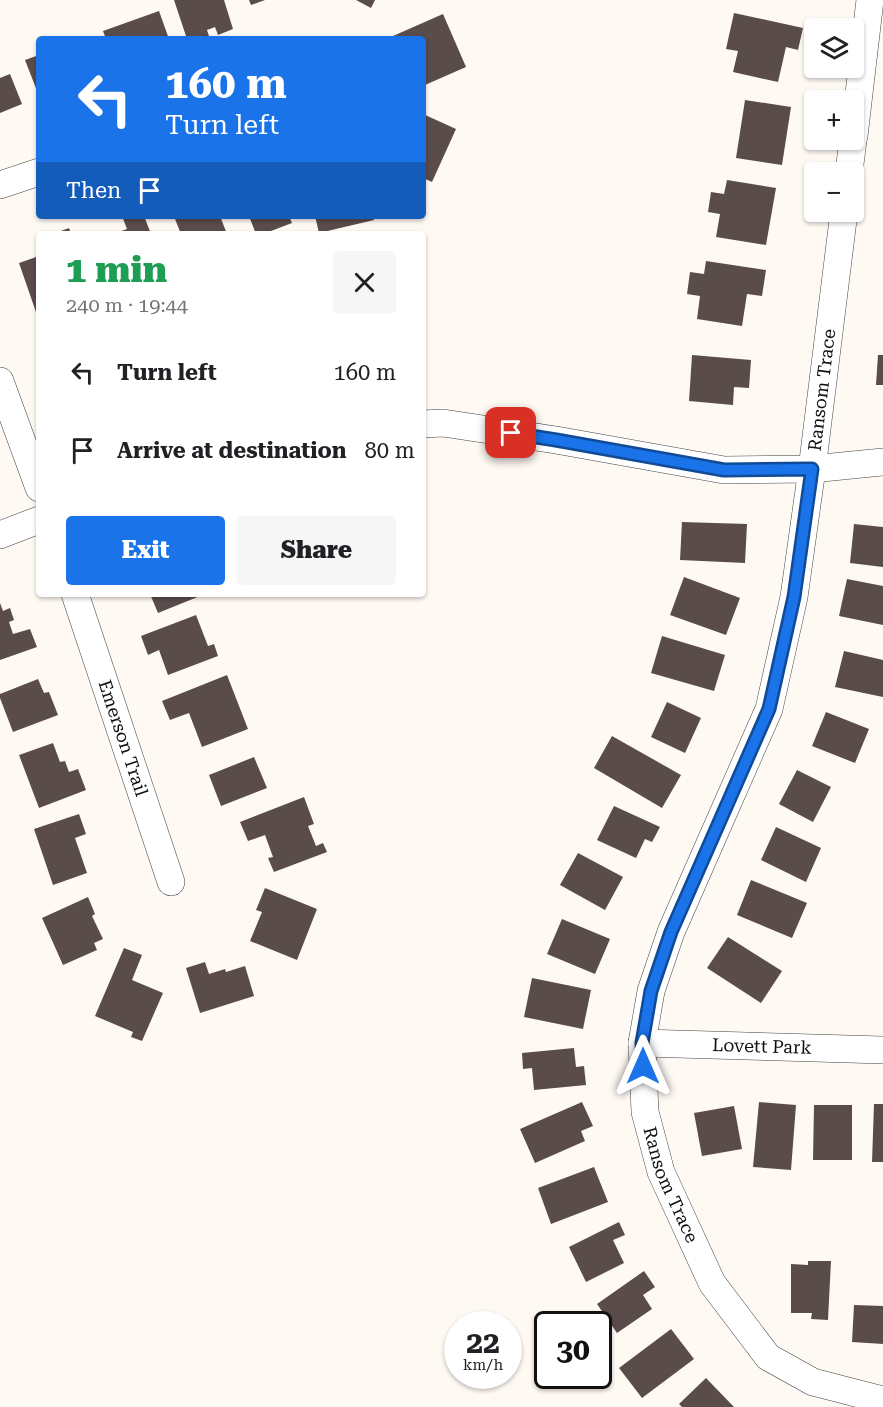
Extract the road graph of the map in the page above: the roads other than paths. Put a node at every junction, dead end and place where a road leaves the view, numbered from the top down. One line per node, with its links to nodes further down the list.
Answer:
1 (870, 0): 2 (street)
2 (859, 90)
3 (36, 173): 4 (street)
4 (0, 185)
5 (843, 222): 9 (street, Ransom Trace)
6 (0, 381): 10 (street)
7 (426, 424): 9 (street)
8 (883, 462): 9 (street)
9 (812, 469): 15 (street, Ransom Trace)
10 (36, 480)
11 (36, 521): 12 (street)
12 (0, 536)
13 (76, 597): 14 (street, Emerson Trail)
14 (171, 882)
15 (642, 1043): 16 (street, Lovett Park); 17 (street, Ransom Trace)
16 (883, 1050)
17 (883, 1399)

